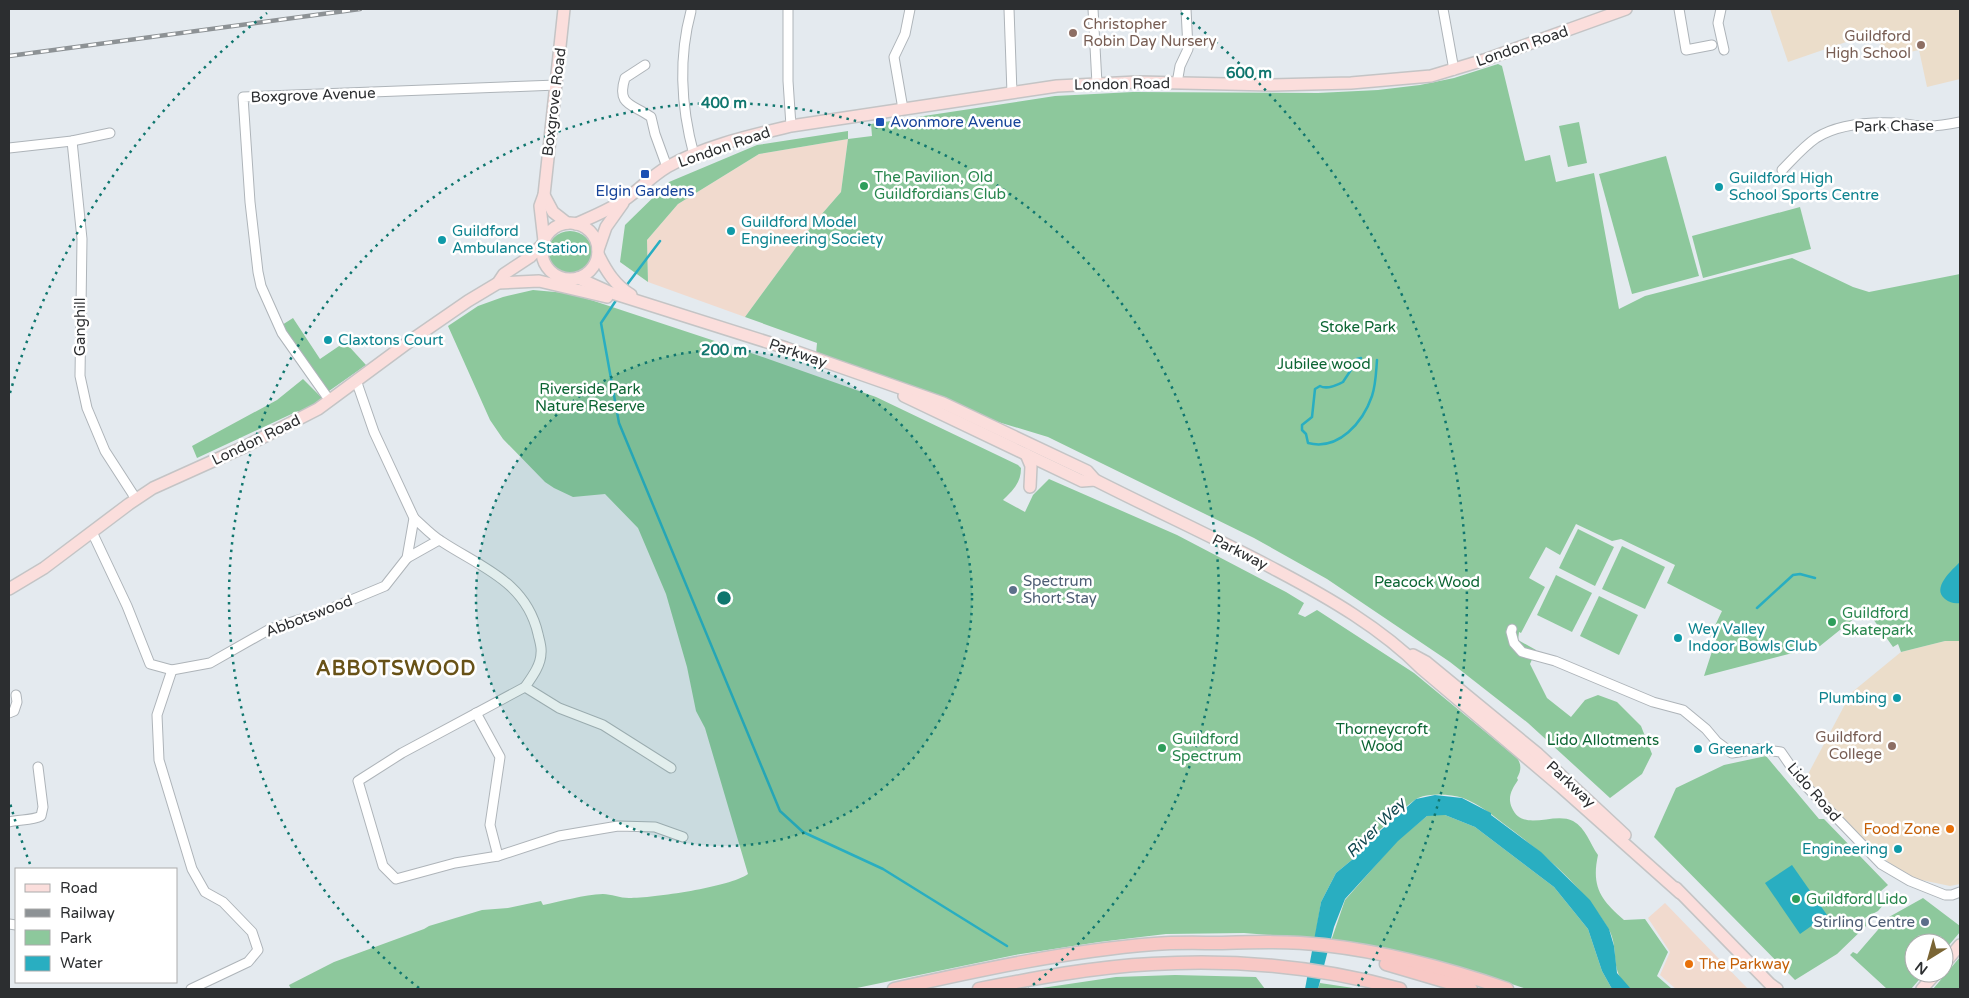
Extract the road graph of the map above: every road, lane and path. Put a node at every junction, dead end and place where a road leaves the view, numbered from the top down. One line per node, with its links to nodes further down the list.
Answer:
1 (564, 9): 18 (main road, Boxgrove Road)
2 (788, 9): 22 (street)
3 (910, 9): 20 (street)
4 (1009, 9): 19 (street)
5 (1093, 9): 17 (street)
6 (1186, 9): 16 (street)
7 (1443, 9): 15 (street)
8 (1626, 9): 15 (main road, London Road)
9 (1679, 9): 12 (street)
10 (1721, 9): 13 (street)
11 (691, 11): 26 (street)
12 (1712, 45)
13 (1724, 50)
14 (645, 65): 27 (street)
15 (1454, 70): 16 (main road, London Road)
16 (1177, 83): 17 (main road, London Road)
17 (1097, 84): 19 (main road, London Road)
18 (557, 85): 29 (main road, Boxgrove Road); 41 (street, Boxgrove Avenue)
19 (1012, 93): 20 (main road, London Road)
20 (903, 109): 22 (main road, London Road)
21 (1960, 122): 28 (street, Park Chase)
22 (791, 126): 26 (main road, London Road)
23 (110, 133): 24 (street)
24 (72, 142): 25 (street); 45 (street, Ganghill)
25 (9, 148)
26 (694, 155): 27 (main road, London Road)
27 (667, 167): 30 (main road, London Road)
28 (1782, 170)
29 (544, 195): 31 (main road); 32 (main road, Boxgrove Road)
30 (627, 198): 31 (main road, London Road); 33 (main road, London Road)
31 (571, 224): 32 (main road); 33 (main road)
32 (543, 243): 34 (main road); 37 (main road)
33 (598, 252): 35 (main road); 38 (main road)
34 (562, 278): 35 (main road); 36 (main road)
35 (578, 278): 38 (main road)
36 (539, 281): 37 (main road); 38 (main road)
37 (498, 284): 40 (main road, London Road)
38 (663, 308): 39 (main road, Parkway)
39 (847, 370): 42 (main road, Parkway); 43 (main road, Parkway)
40 (356, 380): 41 (main road, London Road); 46 (street)
41 (330, 401): 45 (main road, London Road)
42 (1026, 454): 43 (main road, Parkway); 44 (main road)
43 (1095, 480): 64 (main road, Parkway)
44 (1030, 487)
45 (136, 498): 47 (main road, London Road)
46 (414, 518): 48 (street); 49 (street, Abbotswood)
47 (92, 532): 50 (main road, London Road); 52 (street, Abbotswood)
48 (440, 540): 49 (street, Abbotswood); 53 (street)
49 (407, 558): 52 (street, Abbotswood)
50 (9, 589)
51 (1512, 629): 62 (street, Lido Road)
52 (172, 670): 65 (street)
53 (525, 687): 55 (street); 58 (street)
54 (16, 695): 56 (street)
55 (476, 712): 61 (street); 61 (street)
56 (9, 713)
57 (38, 767): 59 (street)
58 (671, 768)
59 (9, 822)
60 (683, 837): 61 (street)
61 (498, 856)
62 (1960, 892)
63 (1347, 952): 66 (highway); 69 (highway); 70 (highway)
64 (1774, 988)
65 (190, 989)
66 (894, 989)
67 (980, 989): 68 (highway)
68 (1400, 989)
69 (1471, 989)
70 (1507, 989)

